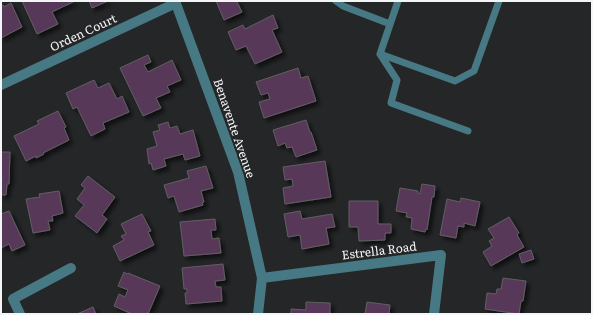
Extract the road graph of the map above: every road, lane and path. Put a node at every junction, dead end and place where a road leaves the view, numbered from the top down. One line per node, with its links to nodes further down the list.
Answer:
1 (336, 1): 5 (lane)
2 (398, 1): 5 (lane)
3 (498, 1): 6 (lane)
4 (176, 2): 7 (street, Orden Court); 10 (street, Benavente Avenue)
5 (390, 24): 6 (lane)
6 (380, 54): 8 (lane)
7 (1, 85)
8 (468, 132)
9 (71, 268): 11 (street)
10 (262, 278): 12 (street, Benavente Avenue); 13 (street, Estrella Road)
11 (20, 314)
12 (258, 314)
13 (434, 314)

